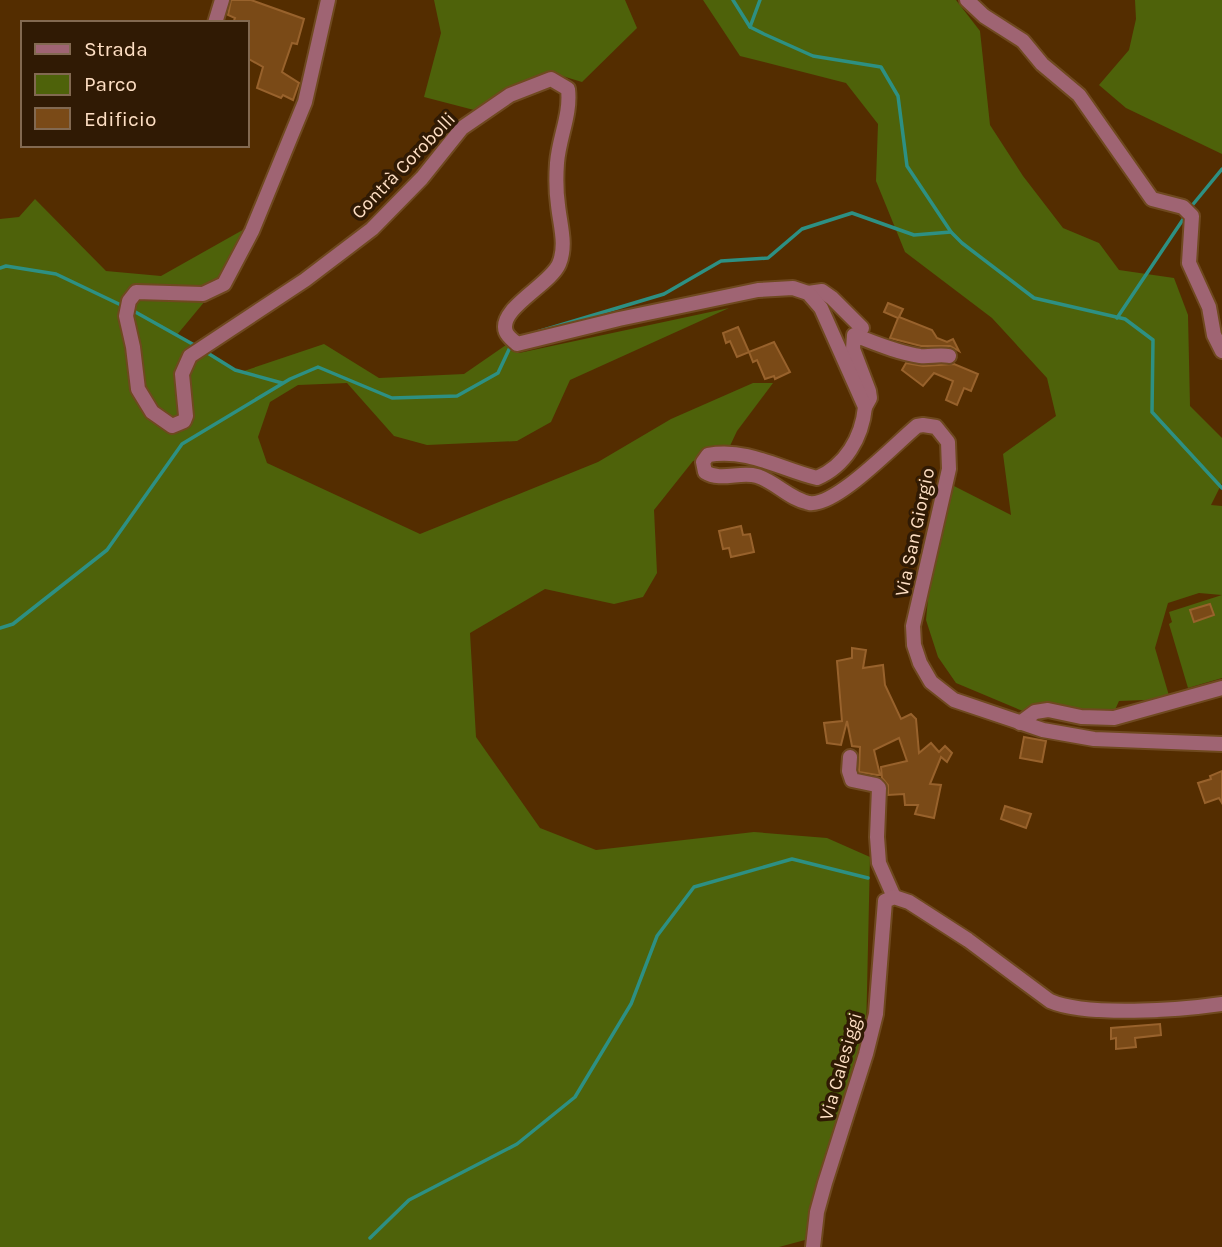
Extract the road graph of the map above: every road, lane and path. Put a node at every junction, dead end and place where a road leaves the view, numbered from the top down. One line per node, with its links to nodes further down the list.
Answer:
1 (222, 0): 4 (street)
2 (328, 0): 5 (street, Contrà Corobolli)
3 (967, 0): 7 (street)
4 (216, 21)
5 (808, 293): 6 (street, Contrà Corobolli); 9 (street)
6 (862, 328)
7 (1222, 351)
8 (948, 356): 9 (street)
9 (865, 407): 11 (street, Via San Giorgio)
10 (1222, 688): 11 (street)
11 (1020, 723): 12 (street, Via San Giorgio)
12 (1222, 744)
13 (850, 757): 14 (street)
14 (894, 897): 15 (street); 16 (street, Via Calesiggi)
15 (1222, 1003)
16 (813, 1247)

